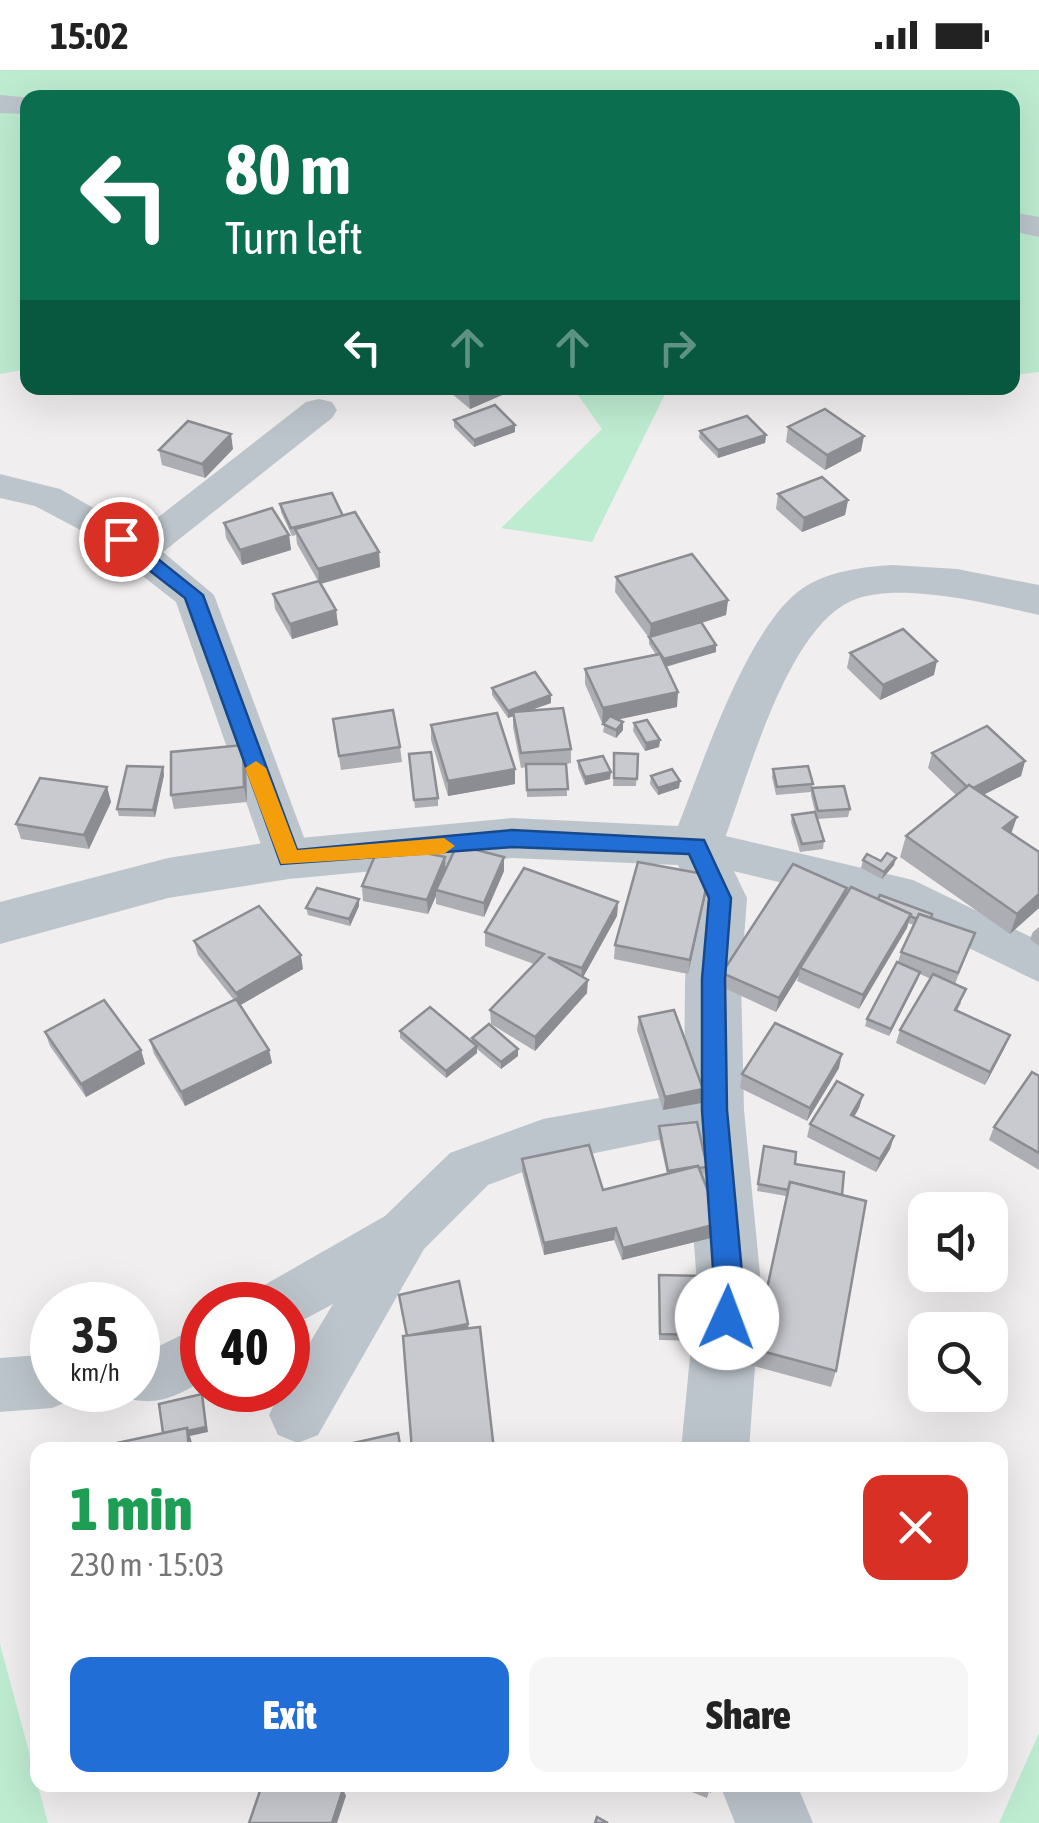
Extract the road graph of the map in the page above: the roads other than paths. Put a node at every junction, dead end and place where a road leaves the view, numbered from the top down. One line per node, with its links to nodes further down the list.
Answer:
1 (320, 410): 3 (street)
2 (0, 486): 3 (street)
3 (138, 551): 6 (street)
4 (1039, 600): 5 (street)
5 (696, 846): 6 (street); 8 (street); 9 (street)
6 (289, 858): 7 (street)
7 (0, 924)
8 (1039, 962)
9 (714, 1110): 10 (street); 15 (street)
10 (405, 1232): 11 (street); 14 (street)
11 (310, 1288)
12 (30, 1382): 13 (street)
13 (0, 1384)
14 (298, 1415)
15 (716, 1442)
16 (761, 1792): 17 (street)
17 (774, 1823)

